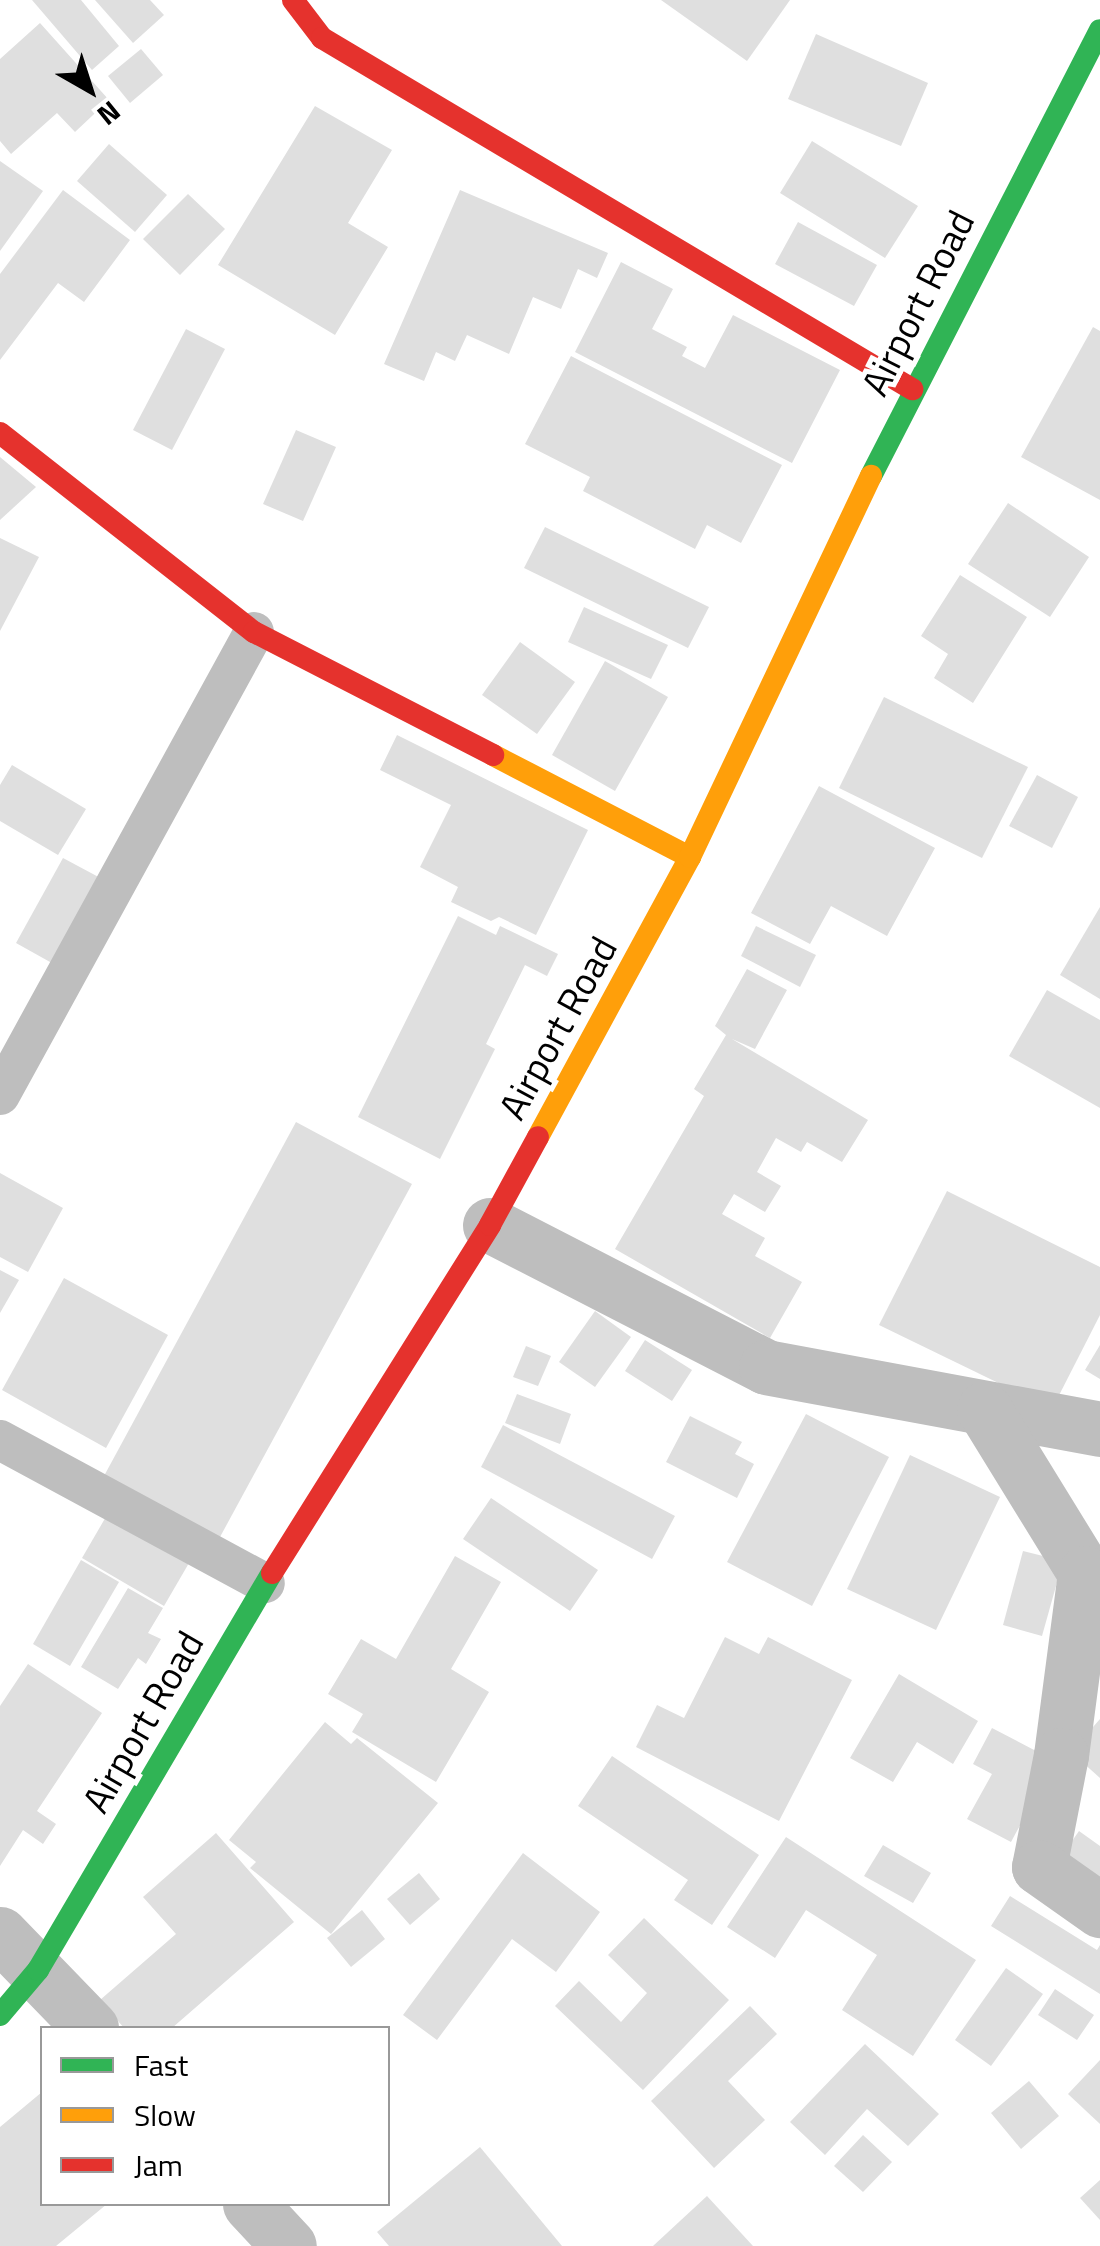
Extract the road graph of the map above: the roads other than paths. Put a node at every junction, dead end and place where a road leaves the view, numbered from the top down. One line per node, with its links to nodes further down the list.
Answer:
1 (293, 0): 3 (street)
2 (1100, 30): 3 (street, Airport Road)
3 (912, 388): 6 (street, Airport Road)
4 (0, 433): 5 (street)
5 (254, 632): 6 (street); 7 (lane)
6 (690, 857): 8 (street, Airport Road)
7 (0, 1095)
8 (490, 1226): 9 (street); 12 (street, Airport Road)
9 (984, 1409): 10 (street); 13 (street)
10 (1100, 1429)
11 (0, 1440): 12 (lane)
12 (266, 1583): 14 (street, Airport Road)
13 (1100, 1910)
14 (19, 1952): 15 (street, Airport Road); 16 (street)
15 (0, 2015)
16 (89, 2026)
17 (252, 2206): 18 (street)
18 (289, 2246)

